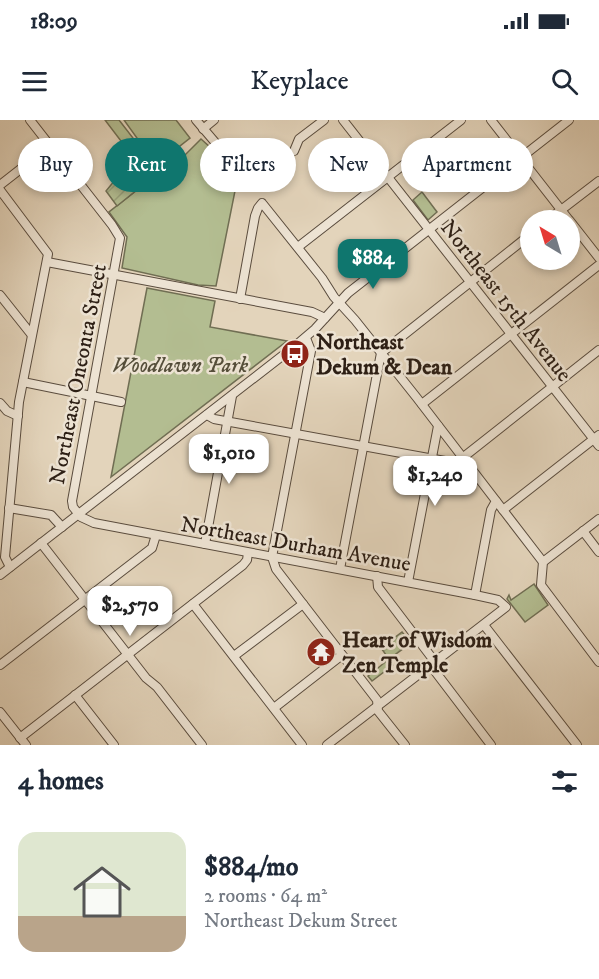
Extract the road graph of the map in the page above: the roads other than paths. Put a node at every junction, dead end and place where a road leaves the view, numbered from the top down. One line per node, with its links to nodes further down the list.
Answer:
1 (30, 120): 10 (street)
2 (196, 120): 9 (street)
3 (214, 120): 9 (street)
4 (324, 120): 14 (street)
5 (461, 120): 18 (street)
6 (491, 120): 13 (street)
7 (569, 120): 15 (street)
8 (347, 122): 12 (street, Northeast 15th Avenue)
9 (202, 129): 11 (street)
10 (44, 138)
11 (210, 138)
12 (359, 138)
13 (505, 138)
14 (296, 146)
15 (533, 148)
16 (18, 171): 21 (street)
17 (533, 174): 26 (street)
18 (389, 176)
19 (389, 178): 27 (street, Northeast 15th Avenue)
20 (599, 181): 26 (street)
21 (0, 185)
22 (0, 190): 32 (street)
23 (85, 192): 34 (street, Northeast Oneonta Street)
24 (369, 192): 30 (street)
25 (478, 192): 27 (street)
26 (561, 210)
27 (429, 230): 35 (street, Northeast 15th Avenue); 38 (street)
28 (580, 234): 31 (street)
29 (520, 243): 35 (street)
30 (298, 247): 37 (street); 38 (street)
31 (599, 258)
32 (47, 262): 34 (street); 40 (street)
33 (599, 265): 41 (street)
34 (114, 275): 37 (street); 47 (street, Northeast Oneonta Street)
35 (470, 282): 41 (street, Northeast 15th Avenue); 44 (street)
36 (0, 295): 40 (street)
37 (240, 299): 39 (street)
38 (339, 303): 39 (street); 44 (street)
39 (325, 318): 42 (street)
40 (31, 334): 45 (street)
41 (511, 334): 46 (street, Northeast 15th Avenue); 51 (street)
42 (306, 338): 48 (street); 56 (street)
43 (599, 350): 46 (street)
44 (381, 353): 51 (street); 58 (street)
45 (22, 382): 47 (street); 53 (street)
46 (552, 387): 57 (street, Northeast 15th Avenue); 61 (street)
47 (91, 396): 49 (street); 65 (street, Northeast Oneonta Street)
48 (232, 396): 52 (street); 54 (street)
49 (121, 402)
50 (0, 403): 53 (street)
51 (422, 404): 55 (street)
52 (207, 415): 54 (street); 65 (street)
53 (18, 416): 63 (street)
54 (228, 421): 56 (street); 71 (street)
55 (438, 426): 60 (street); 61 (street)
56 (295, 434): 58 (street); 74 (street)
57 (596, 437): 59 (street, Northeast 15th Avenue); 64 (street)
58 (363, 446): 60 (street); 77 (street)
59 (599, 447)
60 (431, 459): 61 (street); 80 (street)
61 (463, 459): 62 (street)
62 (496, 501): 64 (street); 81 (street)
63 (9, 508): 67 (street); 76 (street)
64 (503, 510): 75 (street)
65 (78, 514): 67 (street); 69 (street, Northeast Durham Avenue)
66 (599, 519): 68 (street)
67 (62, 527): 70 (street)
68 (583, 531): 72 (street); 75 (street)
69 (156, 536): 71 (street, Northeast Durham Avenue); 82 (street)
70 (41, 543): 76 (street); 82 (street)
71 (205, 544): 73 (street, Northeast Durham Avenue)
72 (599, 552)
73 (248, 553): 74 (street, Northeast Durham Avenue); 83 (street)
74 (272, 557): 77 (street, Northeast Durham Avenue); 84 (street)
75 (543, 562): 89 (street)
76 (10, 567): 78 (street)
77 (340, 569): 79 (street, Northeast Durham Avenue)
78 (0, 575)
79 (377, 576): 80 (street, Northeast Durham Avenue); 90 (street)
80 (408, 582): 81 (street, Northeast Durham Avenue)
81 (475, 595): 85 (street, Northeast Durham Avenue)
82 (85, 600): 86 (street); 91 (street)
83 (193, 604): 86 (street); 88 (street)
84 (303, 604): 87 (street); 88 (street)
85 (484, 625): 90 (street); 104 (street)
86 (128, 655): 92 (street); 99 (street)
87 (342, 655): 93 (street); 94 (street)
88 (234, 656): 94 (street)
89 (599, 662)
90 (433, 664): 93 (street); 103 (street)
91 (0, 665)
92 (75, 695): 96 (street); 98 (street)
93 (378, 706): 101 (street); 102 (street)
94 (273, 708): 100 (street)
95 (0, 712): 96 (street)
96 (20, 738): 97 (street)
97 (26, 745)
98 (114, 745)
99 (202, 745)
100 (302, 745)
101 (327, 745)
102 (405, 745)
103 (491, 745)
104 (577, 745)

